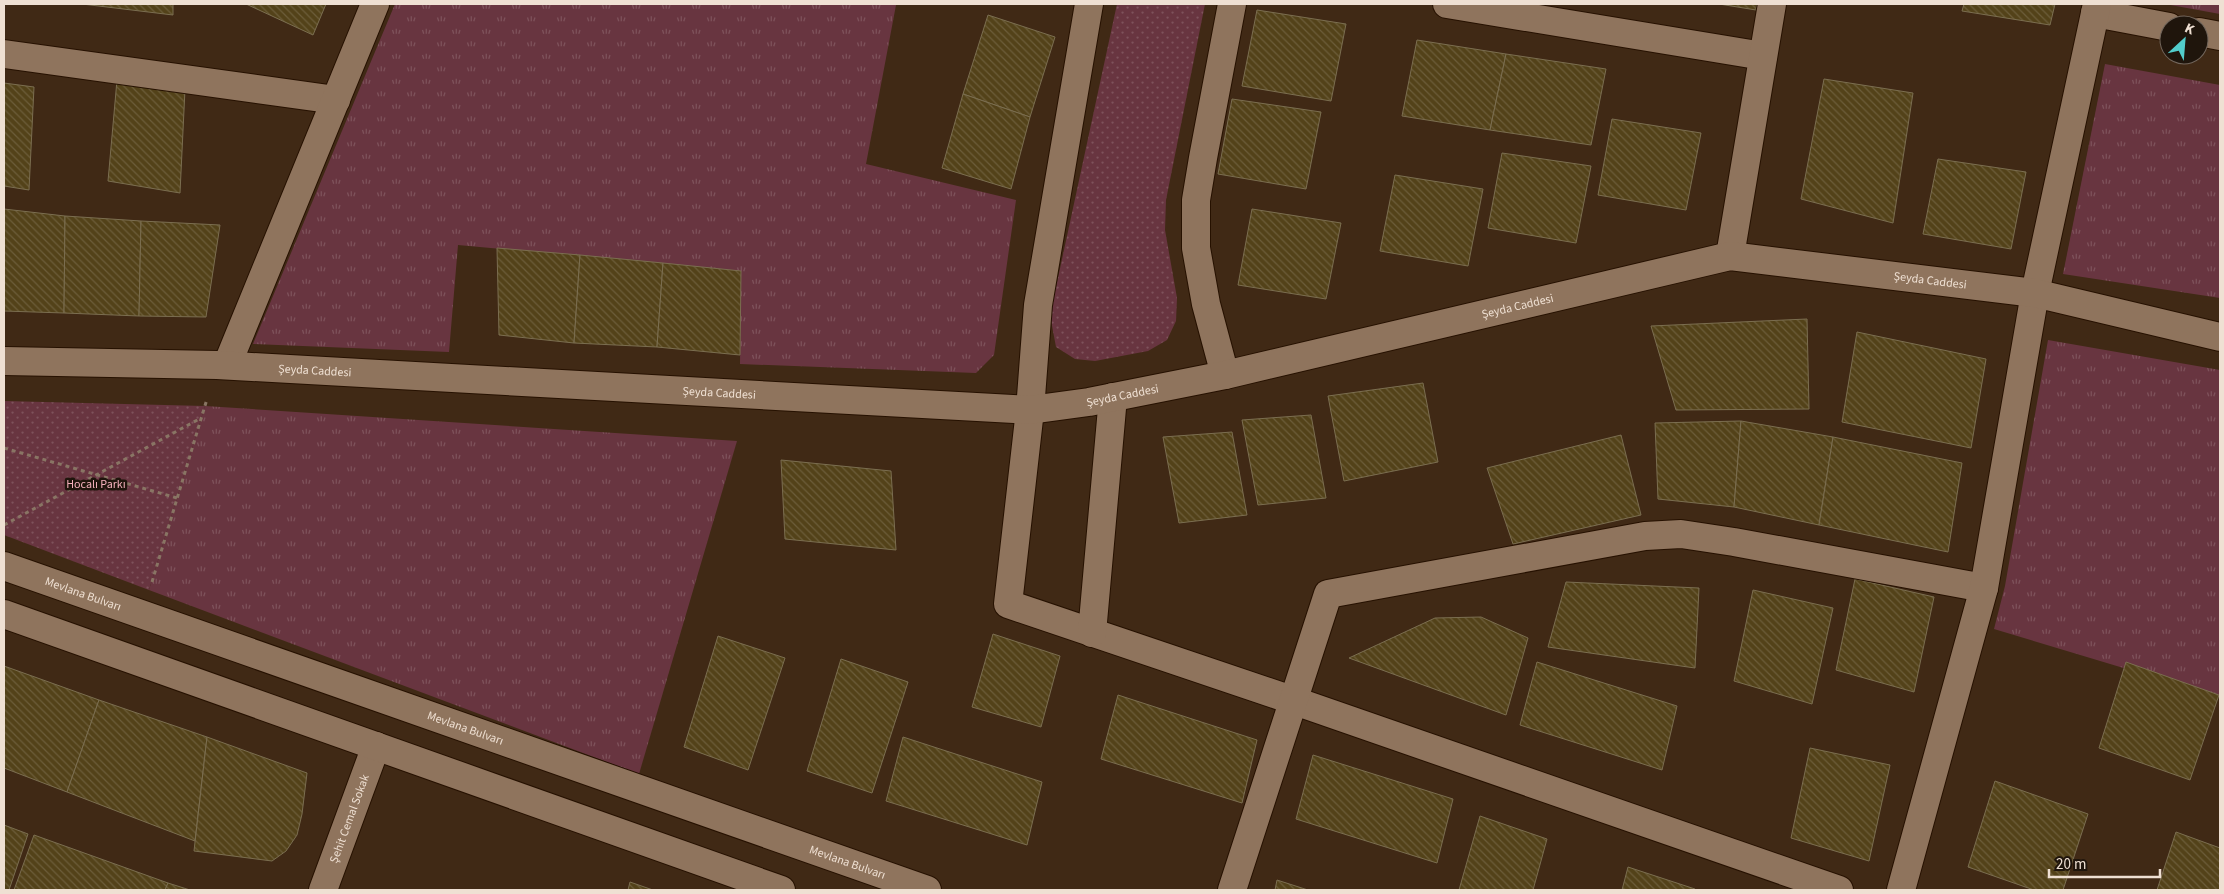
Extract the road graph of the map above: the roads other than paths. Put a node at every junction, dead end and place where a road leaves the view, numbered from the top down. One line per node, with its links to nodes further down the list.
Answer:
1 (375, 4): 10 (street)
2 (1090, 4): 18 (street)
3 (1232, 4): 16 (street)
4 (1448, 4): 9 (street)
5 (1772, 4): 9 (street)
6 (2096, 9): 7 (street); 12 (street)
7 (2159, 25)
8 (4, 54): 10 (street)
9 (1763, 56): 11 (street)
10 (336, 100): 15 (street)
11 (1730, 256): 12 (street, Şeyda Caddesi); 16 (street, Şeyda Caddesi)
12 (2035, 293): 13 (street, Şeyda Caddesi); 20 (street)
13 (2220, 337)
14 (4, 361): 15 (street, Şeyda Caddesi)
15 (222, 365): 18 (street, Şeyda Caddesi)
16 (1225, 375): 17 (street, Şeyda Caddesi)
17 (1112, 397): 18 (street, Şeyda Caddesi); 22 (street)
18 (1030, 410): 22 (street)
19 (4, 566): 27 (street, Mevlana Bulvarı)
20 (1984, 588): 23 (street); 30 (street)
21 (4, 614): 24 (street)
22 (1092, 633): 23 (street)
23 (1292, 700): 28 (street); 29 (street)
24 (376, 746): 25 (street, Şehit Cemal Sokak); 26 (street)
25 (323, 890)
26 (781, 890)
27 (927, 890)
28 (1232, 890)
29 (1839, 890)
30 (1901, 890)

